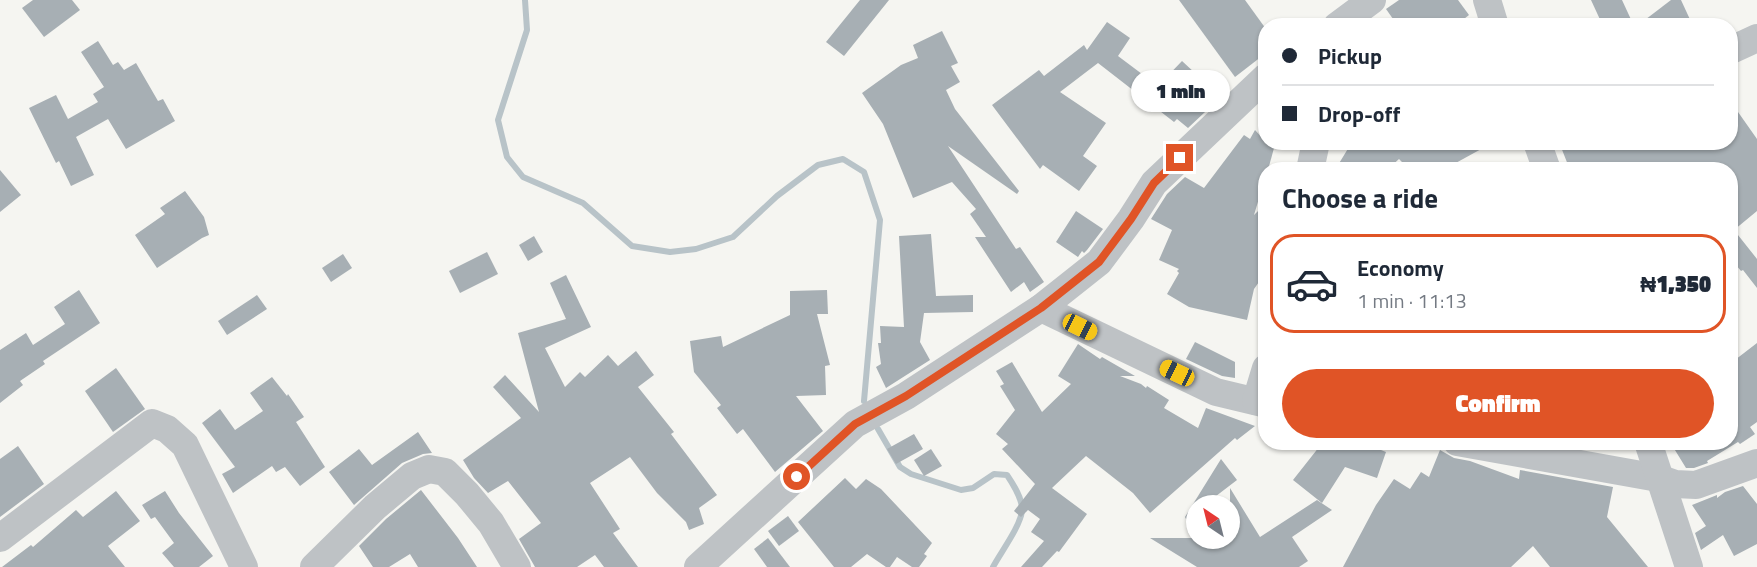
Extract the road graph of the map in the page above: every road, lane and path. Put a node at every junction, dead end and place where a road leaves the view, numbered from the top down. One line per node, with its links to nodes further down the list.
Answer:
1 (1372, 0): 3 (street)
2 (1486, 0): 4 (street)
3 (1348, 18)
4 (1492, 18)
5 (1757, 38): 6 (street)
6 (1738, 47)
7 (1258, 85): 8 (street)
8 (1041, 308): 9 (street); 18 (street)
9 (1258, 401)
10 (1502, 450): 13 (street)
11 (1650, 450): 13 (street)
12 (1757, 463): 13 (street)
13 (1658, 478): 19 (street)
14 (0, 538): 15 (street)
15 (244, 567)
16 (314, 567): 17 (street)
17 (517, 567)
18 (698, 567)
19 (1689, 567)

